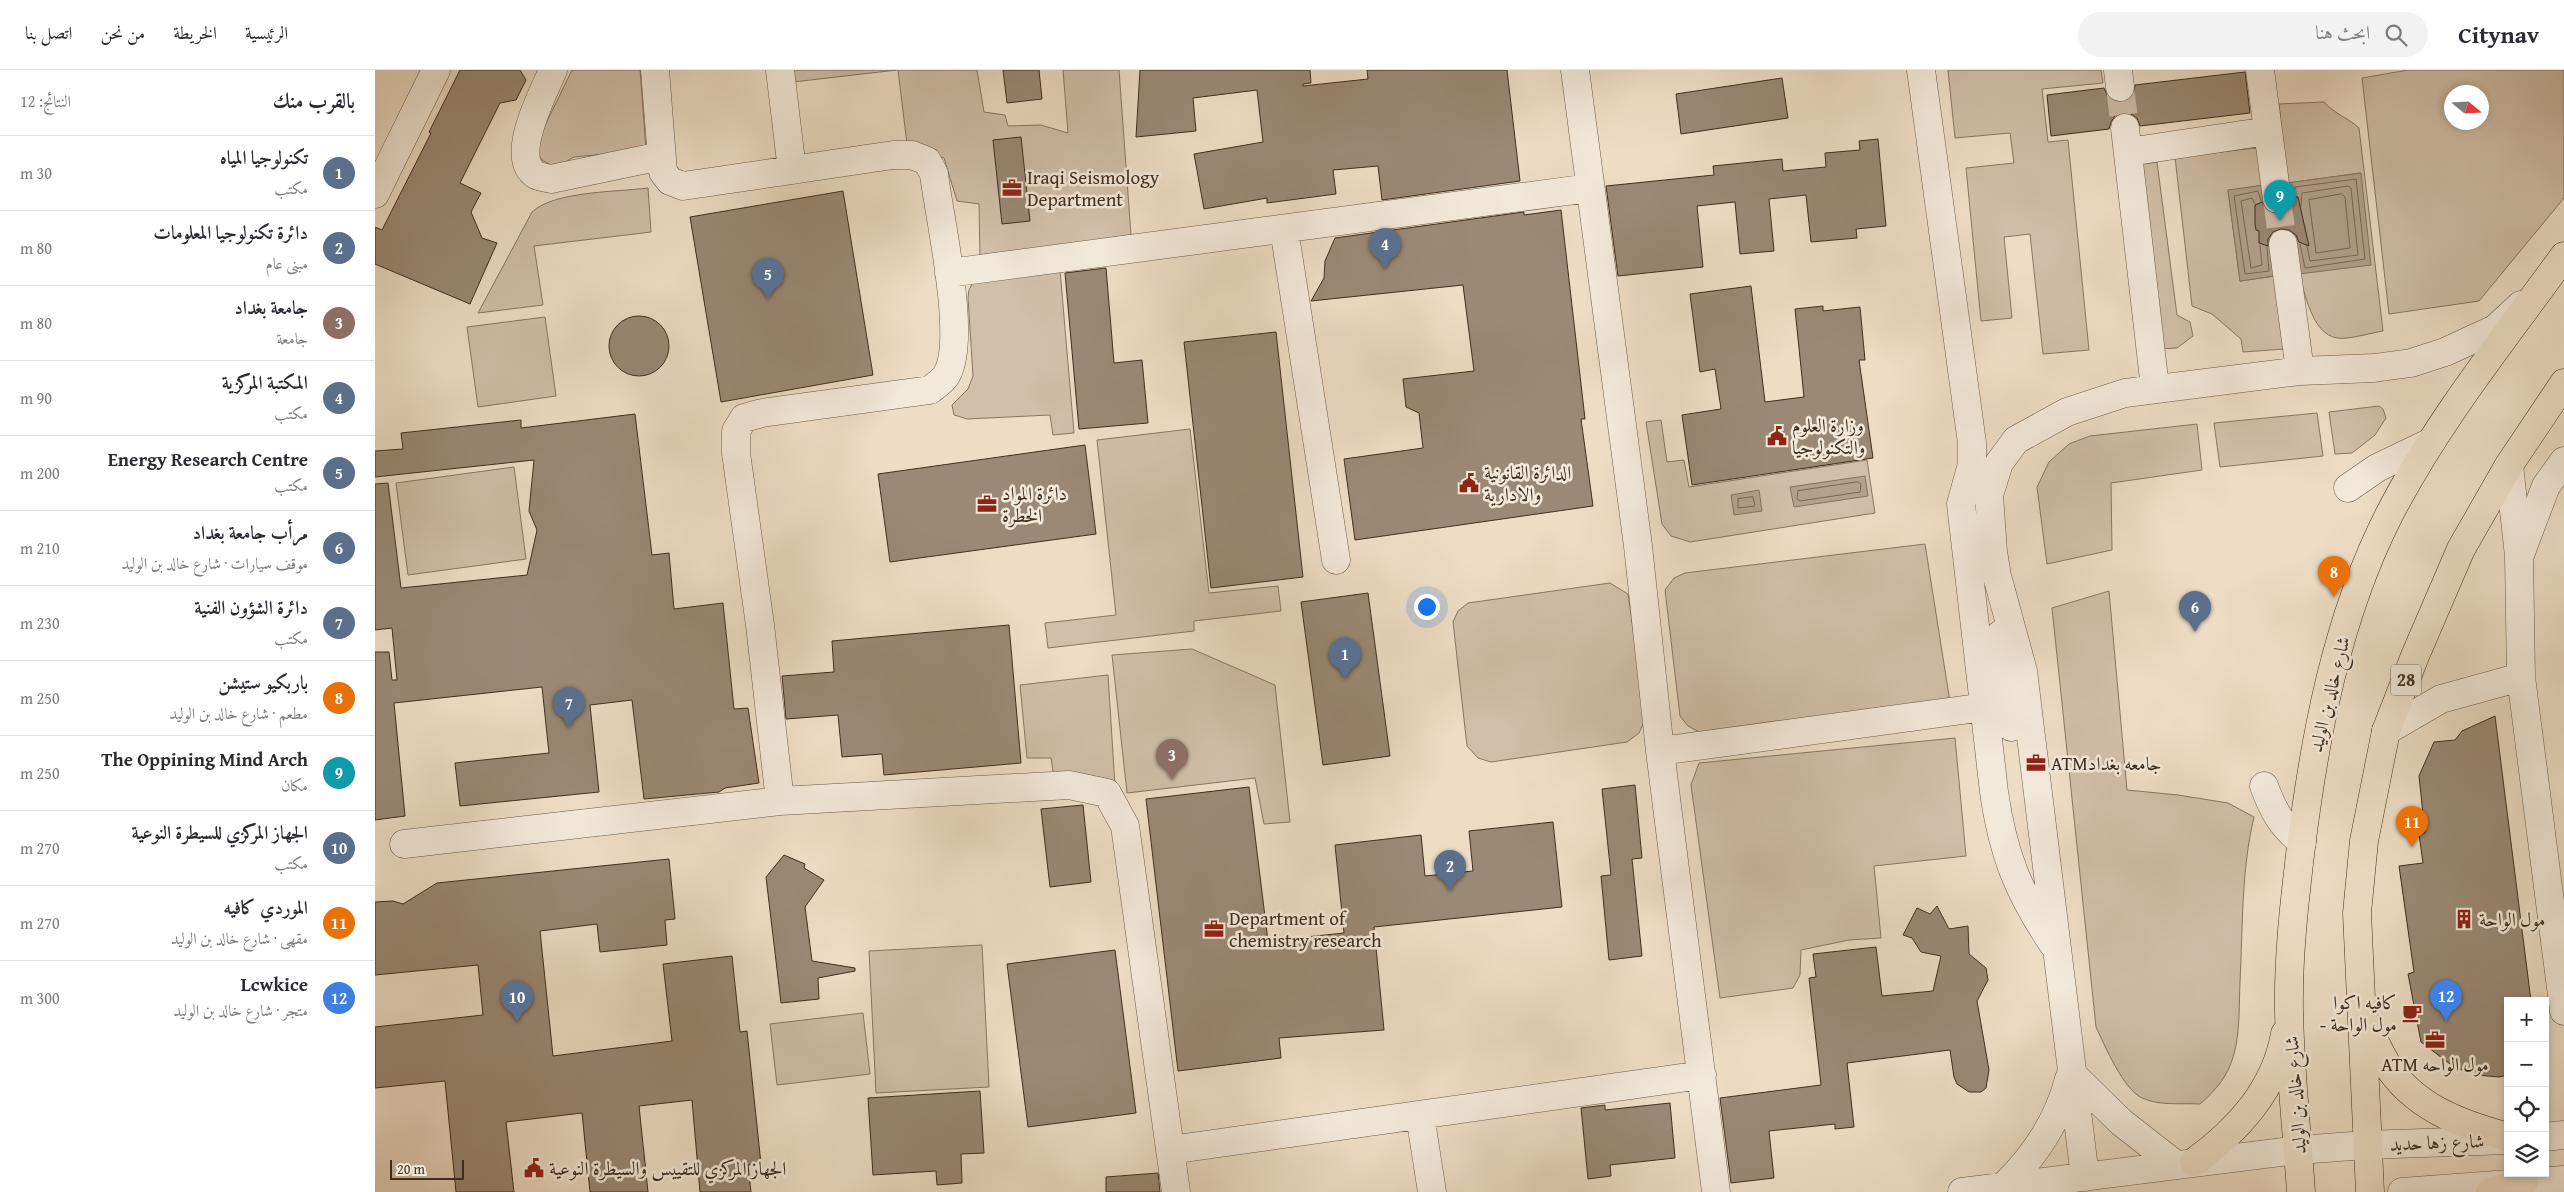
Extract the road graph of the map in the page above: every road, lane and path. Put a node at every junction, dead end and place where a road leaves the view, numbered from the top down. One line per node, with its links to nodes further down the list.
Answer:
1 (436, 70): 12 (street)
2 (553, 70): 9 (street)
3 (655, 70): 9 (street)
4 (780, 70): 10 (street)
5 (1575, 70): 11 (street)
6 (1921, 70): 25 (street)
7 (2260, 70): 8 (street)
8 (2268, 131): 13 (street); 20 (street)
9 (661, 156): 10 (street)
10 (791, 170): 17 (street)
11 (1590, 188): 14 (street); 34 (street)
12 (375, 194)
13 (2277, 199)
14 (1284, 229): 17 (street); 28 (street)
15 (2283, 244): 18 (street)
16 (2560, 262): 18 (street); 21 (main road, شارع خالد بن الوليد)
17 (949, 273): 36 (street)
18 (2300, 371): 20 (street)
19 (2564, 383): 24 (main road, 28)
20 (2155, 388): 23 (street)
21 (2431, 442): 26 (street); 37 (main road, شارع خالد بن الوليد)
22 (2564, 461): 27 (street)
23 (1999, 463): 25 (street); 29 (street)
24 (2509, 465): 27 (street); 33 (main road, 28)
25 (1968, 486): 30 (street)
26 (2348, 488)
27 (2519, 556): 31 (street)
28 (1336, 560)
29 (2000, 587): 30 (street); 39 (street)
30 (1975, 631): 32 (street)
31 (2521, 677): 33 (street); 42 (street)
32 (1985, 707): 34 (street); 39 (street)
33 (2386, 731): 41 (main road, 28)
34 (1660, 751): 44 (street)
35 (2264, 786): 37 (street)
36 (780, 801): 38 (street); 52 (street)
37 (2302, 842): 40 (main road, شارع خالد بن الوليد)
38 (404, 844)
39 (2056, 948): 43 (street)
40 (2289, 1010): 53 (main road, شارع خالد بن الوليد); 54 (main road)
41 (2360, 1011): 47 (main road); 51 (main road, 28)
42 (2564, 1011)
43 (2071, 1073): 54 (street); 55 (street); 58 (street)
44 (1702, 1075): 45 (street); 61 (street)
45 (1420, 1115): 52 (street); 60 (street)
46 (2564, 1135): 48 (street)
47 (2504, 1137)
48 (2549, 1137)
49 (2504, 1138): 50 (street, شارع زها حديد)
50 (2401, 1144): 51 (street, شارع زها حديد); 65 (street)
51 (2366, 1145): 53 (street, شارع زها حديد); 64 (main road, 28)
52 (1170, 1150): 59 (street)
53 (2298, 1150): 54 (street, شارع زها حديد); 63 (main road, شارع خالد بن الوليد)
54 (2185, 1164): 55 (street, شارع زها حديد)
55 (2085, 1177): 58 (street, شارع زها حديد)
56 (2564, 1180): 57 (street)
57 (2524, 1182): 65 (street); 66 (main road)
58 (2003, 1187): 62 (street, شارع زها حديد)
59 (1176, 1192)
60 (1432, 1192)
61 (1716, 1192)
62 (1962, 1192)
63 (2301, 1192)
64 (2370, 1192)
65 (2402, 1192)
66 (2490, 1192)

